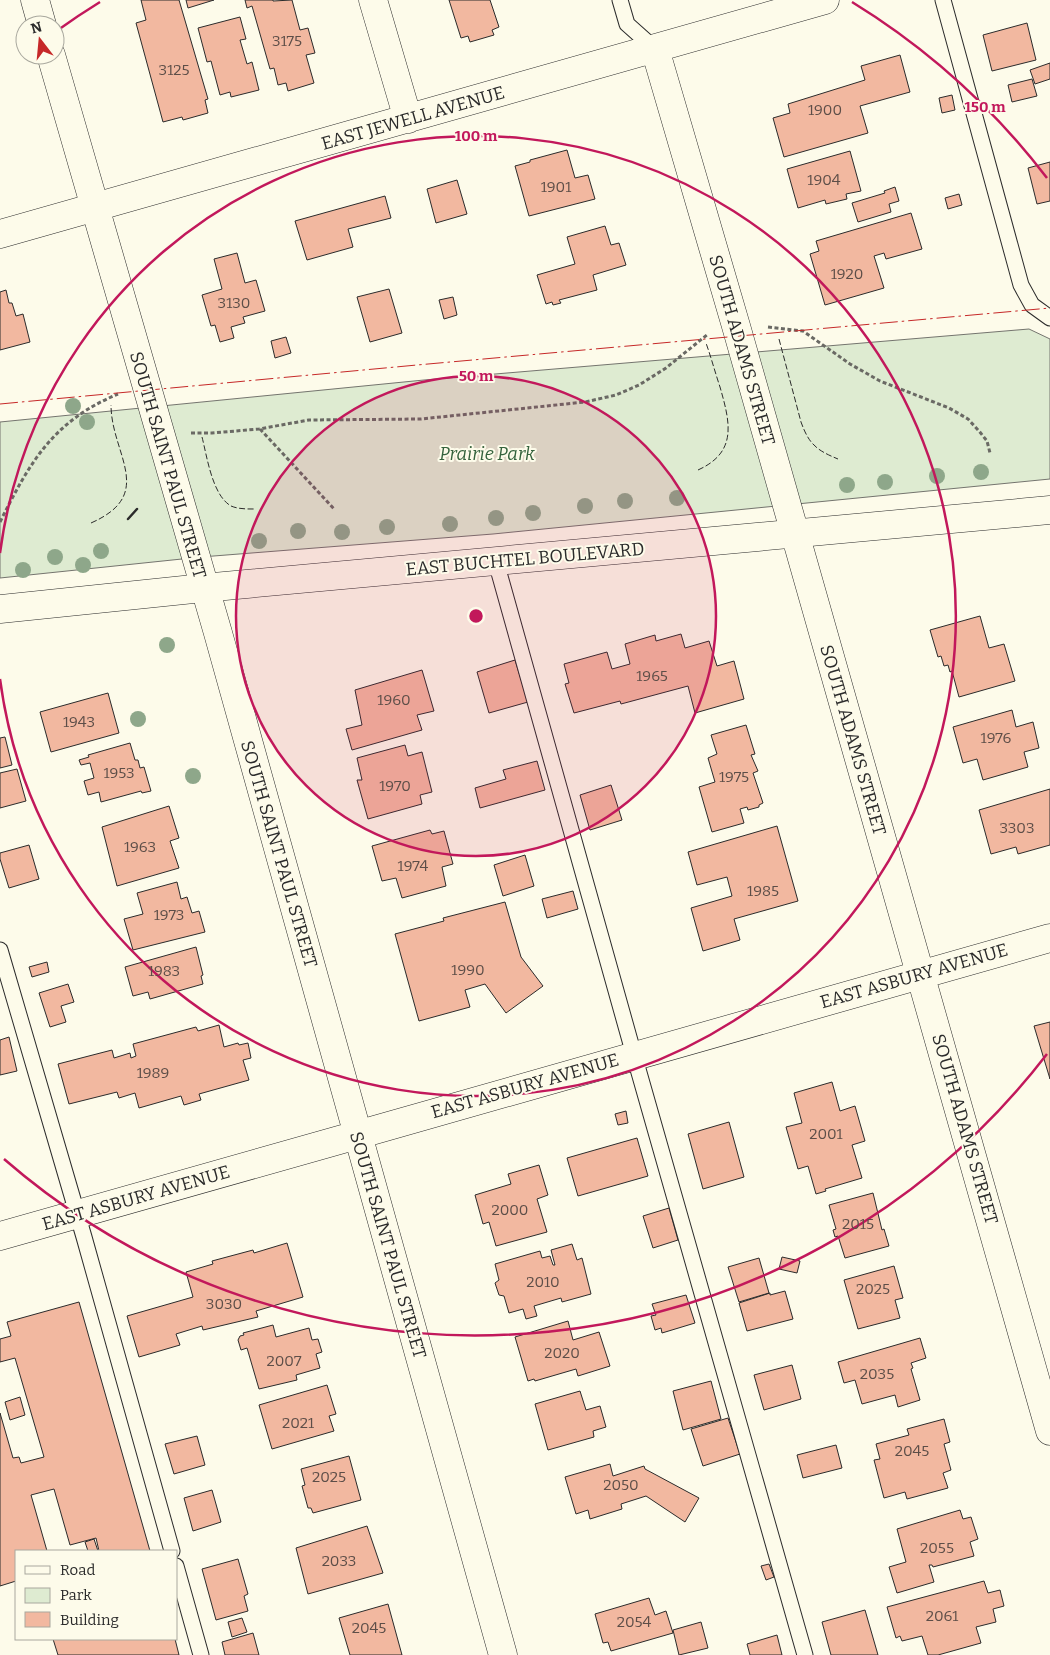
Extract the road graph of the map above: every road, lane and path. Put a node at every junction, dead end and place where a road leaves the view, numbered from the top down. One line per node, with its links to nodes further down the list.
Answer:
1 (35, 0): 6 (street)
2 (373, 0): 9 (street)
3 (620, 0): 7 (lane)
4 (825, 0): 7 (street, EAST JEWELL AVENUE)
5 (942, 0): 12 (lane)
6 (39, 15)
7 (655, 49): 9 (street, EAST JEWELL AVENUE); 13 (street, SOUTH ADAMS STREET)
8 (54, 65): 10 (street, SOUTH SAINT PAUL STREET)
9 (408, 119): 10 (street, EAST JEWELL AVENUE)
10 (95, 208): 11 (street, EAST JEWELL AVENUE); 14 (street, SOUTH SAINT PAUL STREET)
11 (0, 234)
12 (1050, 318)
13 (736, 326): 15 (path); 17 (path); 21 (street, SOUTH ADAMS STREET)
14 (144, 383): 16 (street, SOUTH SAINT PAUL STREET); 20 (path)
15 (259, 429): 16 (path); 18 (path)
16 (159, 434): 23 (street, SOUTH SAINT PAUL STREET)
17 (990, 453)
18 (335, 510)
19 (1050, 510): 21 (street, EAST BUCHTEL BOULEVARD)
20 (0, 522)
21 (794, 533): 22 (street, EAST BUCHTEL BOULEVARD); 27 (street, SOUTH ADAMS STREET)
22 (496, 562): 23 (street, EAST BUCHTEL BOULEVARD); 28 (lane)
23 (203, 588): 24 (street, EAST BUCHTEL BOULEVARD); 29 (street, SOUTH SAINT PAUL STREET)
24 (0, 609)
25 (1050, 938): 27 (street, EAST ASBURY AVENUE)
26 (0, 950): 30 (lane)
27 (921, 974): 28 (street, EAST ASBURY AVENUE); 32 (street, SOUTH ADAMS STREET)
28 (634, 1055): 29 (street, EAST ASBURY AVENUE); 37 (lane)
29 (357, 1135): 30 (street, EAST ASBURY AVENUE); 36 (street, SOUTH SAINT PAUL STREET)
30 (77, 1214): 31 (street, EAST ASBURY AVENUE); 33 (lane)
31 (0, 1236)
32 (1050, 1431)
33 (172, 1550)
34 (178, 1573): 35 (lane)
35 (201, 1655)
36 (503, 1655)
37 (805, 1655)

